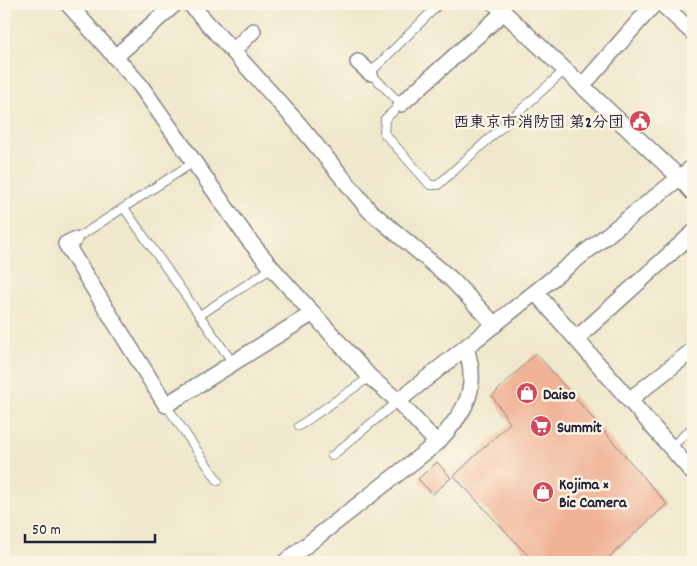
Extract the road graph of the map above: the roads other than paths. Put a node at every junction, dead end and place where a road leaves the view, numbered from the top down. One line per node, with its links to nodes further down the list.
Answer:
1 (68, 4): 11 (street)
2 (176, 4): 11 (street)
3 (190, 4): 10 (street)
4 (439, 4): 14 (lane)
5 (654, 4): 15 (street)
6 (662, 4): 9 (street)
7 (500, 8): 13 (street); 16 (street)
8 (253, 31): 10 (street)
9 (693, 33)
10 (233, 51): 28 (street)
11 (116, 57): 17 (street)
12 (358, 62): 14 (street)
13 (566, 69): 15 (street); 16 (lane)
14 (370, 73): 16 (lane)
15 (582, 86): 19 (street)
16 (401, 104)
17 (194, 162): 21 (lane); 24 (street)
18 (693, 167): 19 (street)
19 (680, 178): 20 (street); 25 (street)
20 (693, 193)
21 (124, 208): 23 (lane); 27 (lane)
22 (693, 233): 29 (street)
23 (74, 240): 36 (street)
24 (272, 268): 26 (street); 27 (lane)
25 (536, 293): 28 (street); 29 (street)
26 (313, 313): 32 (street); 33 (street)
27 (200, 315): 32 (lane)
28 (494, 325): 30 (street)
29 (577, 338): 34 (street)
30 (466, 348): 35 (street); 39 (street)
31 (693, 350): 34 (street)
32 (233, 363): 36 (street)
33 (370, 377): 35 (street); 37 (lane)
34 (628, 400): 40 (street)
35 (398, 401): 39 (street); 41 (lane)
36 (166, 405): 43 (lane)
37 (299, 426)
38 (693, 427): 40 (lane)
39 (437, 442): 44 (street)
40 (670, 448): 42 (street)
41 (332, 456)
42 (693, 473)
43 (218, 482)
44 (286, 562)

